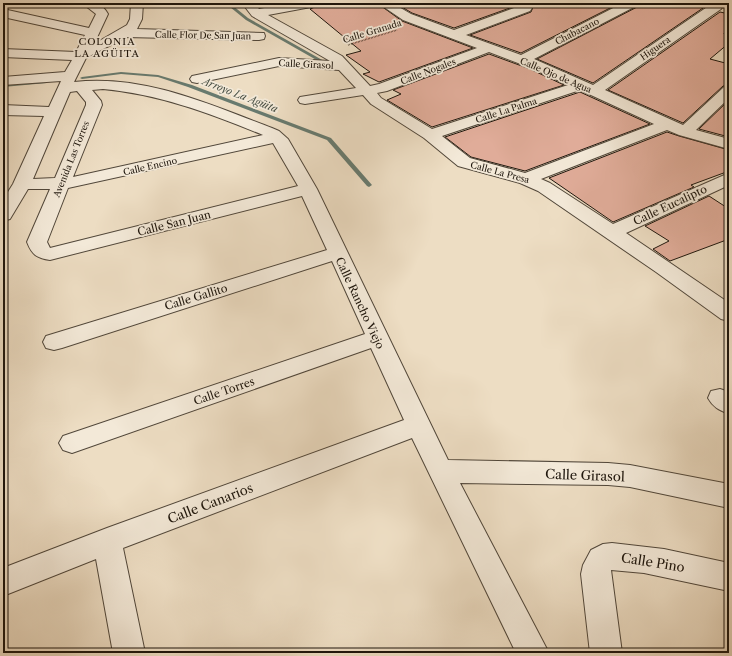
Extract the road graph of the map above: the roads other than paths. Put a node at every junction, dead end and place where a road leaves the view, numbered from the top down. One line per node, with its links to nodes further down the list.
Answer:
1 (88, 3): 11 (street)
2 (137, 3): 12 (street)
3 (311, 3): 8 (street)
4 (384, 3): 13 (street, Calle Ojo de Agua)
5 (632, 3): 18 (street, Chabacano)
6 (701, 3): 7 (street)
7 (723, 7): 23 (street, Higuera)
8 (252, 8): 19 (street, Calle La Presa)
9 (526, 8): 13 (street)
10 (3, 13): 11 (street)
11 (93, 33): 17 (street)
12 (124, 33): 14 (street, Calle Flor De San Juan); 17 (street)
13 (453, 35): 15 (street, Calle Ojo de Agua)
14 (258, 36)
15 (488, 48): 18 (street, Calle Ojo de Agua); 25 (street, Calle Nogales)
16 (3, 53): 17 (street)
17 (80, 56): 22 (street)
18 (522, 60): 23 (street, Calle Ojo de Agua)
19 (345, 66): 20 (street, Calle Girasol); 25 (street, Calle La Presa)
20 (197, 79)
21 (3, 81): 22 (street)
22 (72, 83): 28 (street); 32 (street); 37 (street, Avenida Las Torres)
23 (587, 88): 29 (street, Calle Ojo de Agua); 31 (street, Calle La Palma)
24 (729, 90): 30 (street)
25 (367, 92): 26 (street, Calle Nogales); 31 (street, Calle La Presa)
26 (305, 100)
27 (3, 110): 28 (street)
28 (54, 112): 36 (street)
29 (668, 124): 30 (street, Calle Ojo de Agua); 35 (street)
30 (685, 132): 33 (street, Calle Ojo de Agua)
31 (430, 135): 35 (street, Calle La Presa)
32 (277, 137): 37 (street, Calle Encino); 38 (street, Calle Rancho Viejo)
33 (729, 144)
34 (729, 178): 40 (street, Calle Eucalipto)
35 (526, 179): 40 (street, Calle La Presa)
36 (22, 184): 37 (street, Calle Encino); 39 (street)
37 (61, 184): 41 (street, Avenida Las Torres)
38 (308, 189): 41 (street, Calle San Juan); 42 (street, Calle Rancho Viejo)
39 (3, 215)
40 (612, 232): 43 (street, Calle La Presa)
41 (40, 250)
42 (337, 253): 44 (street, Calle Rancho Viejo); 45 (street, Calle Gallito)
43 (724, 305)
44 (377, 338): 46 (street, Calle Rancho Viejo); 47 (street, Calle Torres)
45 (54, 342)
46 (418, 425): 48 (street, Calle Rancho Viejo); 50 (street, Calle Canarios)
47 (72, 443)
48 (440, 471): 49 (street, Calle Girasol); 54 (street, Calle Rancho Viejo)
49 (729, 496)
50 (107, 541): 52 (street, Calle Canarios); 53 (street)
51 (729, 577): 55 (street, Calle Pino)
52 (3, 582)
53 (129, 653)
54 (533, 653)
55 (606, 653)

